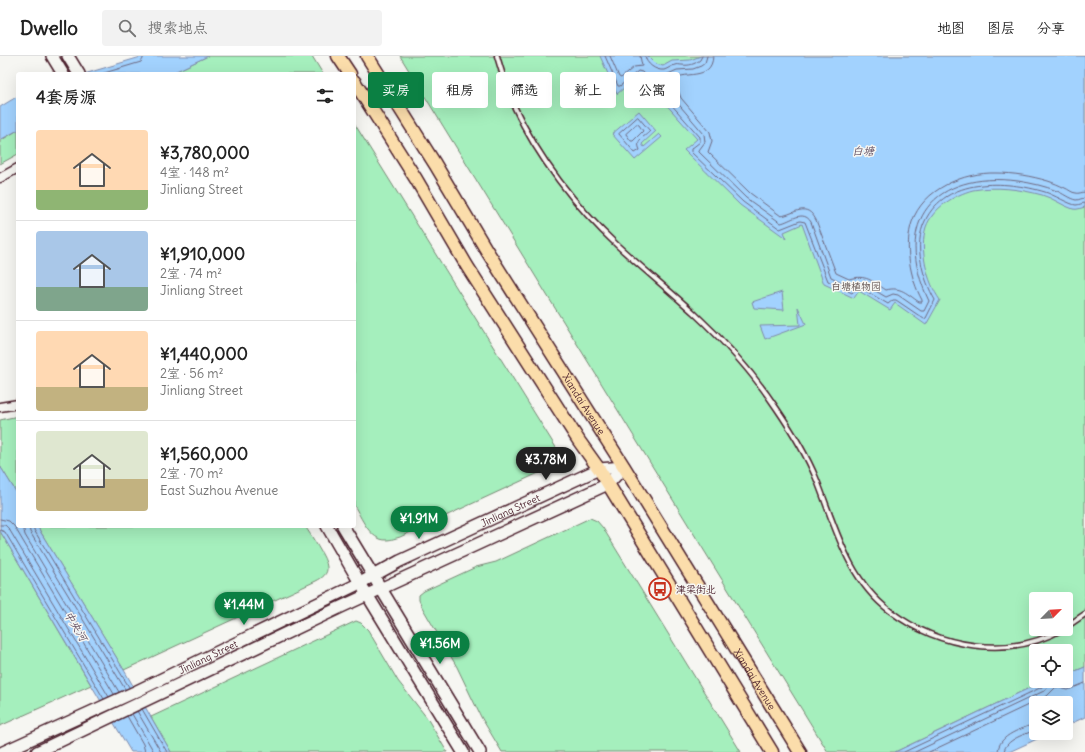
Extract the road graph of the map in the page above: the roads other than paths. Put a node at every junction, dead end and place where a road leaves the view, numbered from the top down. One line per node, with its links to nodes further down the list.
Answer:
1 (52, 56): 6 (main road)
2 (68, 56): 7 (main road)
3 (338, 56): 8 (main road)
4 (367, 56): 14 (main road, Xiandai Avenue)
5 (497, 56): 25 (lane)
6 (62, 72)
7 (78, 72)
8 (349, 72)
9 (356, 84): 15 (main road)
10 (16, 169): 11 (street)
11 (0, 178)
12 (16, 404): 13 (street)
13 (0, 407)
14 (624, 467): 15 (main road, Jinliang Street); 16 (main road, Jinliang Street); 31 (main road, Xiandai Avenue)
15 (598, 469): 16 (main road); 19 (main road, Jinliang Street)
16 (608, 484): 21 (main road, Jinliang Street); 30 (main road)
17 (328, 528): 20 (main road)
18 (344, 528): 19 (main road)
19 (372, 576): 20 (main road, Jinliang Street); 21 (main road)
20 (360, 583): 22 (main road); 26 (main road, Jinliang Street)
21 (380, 589): 22 (main road, Jinliang Street); 29 (main road)
22 (367, 595): 27 (main road, Jinliang Street); 28 (main road)
23 (1085, 614): 24 (lane)
24 (1073, 622)
25 (1047, 636)
26 (3, 752)
27 (37, 752)
28 (463, 752)
29 (480, 752)
30 (772, 752)
31 (800, 752)

